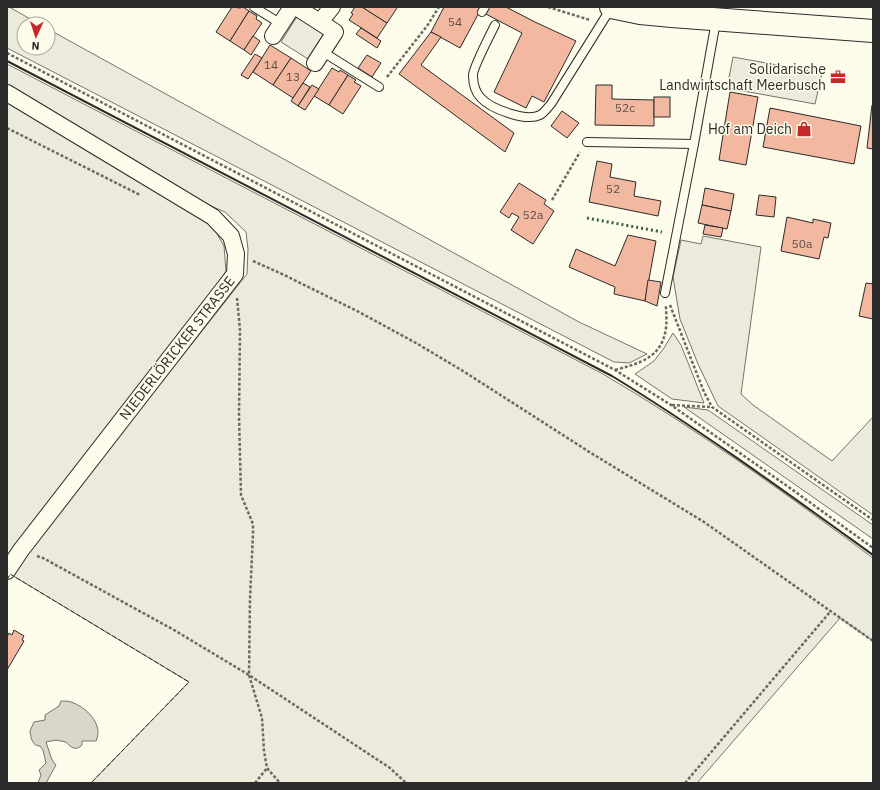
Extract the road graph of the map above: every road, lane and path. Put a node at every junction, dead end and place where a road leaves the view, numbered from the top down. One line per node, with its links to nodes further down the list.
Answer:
1 (254, 7): 10 (lane)
2 (292, 7): 10 (street)
3 (296, 7): 8 (street)
4 (332, 7): 8 (street)
5 (438, 7): 14 (path)
6 (611, 7): 7 (main road); 9 (lane)
7 (716, 20): 11 (main road); 18 (lane)
8 (320, 22): 13 (street)
9 (495, 25)
10 (277, 30)
11 (873, 31)
12 (7, 53): 24 (path)
13 (319, 58): 14 (lane)
14 (379, 87)
15 (7, 93): 21 (street, NIEDERLÖRICKER STRASSE)
16 (7, 128): 19 (path)
17 (587, 142): 18 (lane); 20 (path)
18 (694, 144): 23 (lane)
19 (145, 198)
20 (552, 200)
21 (236, 254): 22 (street, NIEDERLÖRICKER STRASSE); 31 (path)
22 (235, 274): 29 (street, NIEDERLÖRICKER STRASSE); 33 (path)
23 (665, 293): 24 (path); 26 (path)
24 (614, 370): 25 (path)
25 (671, 405): 26 (path); 28 (path)
26 (712, 407): 27 (path)
27 (873, 520)
28 (873, 548)
29 (21, 550): 30 (street, NIEDERLÖRICKER STRASSE); 33 (path)
30 (7, 571)
31 (830, 612): 32 (path); 38 (path)
32 (873, 641)
33 (249, 675): 34 (path); 37 (path)
34 (267, 768): 35 (path); 36 (path)
35 (255, 783)
36 (280, 783)
37 (406, 783)
38 (685, 783)

